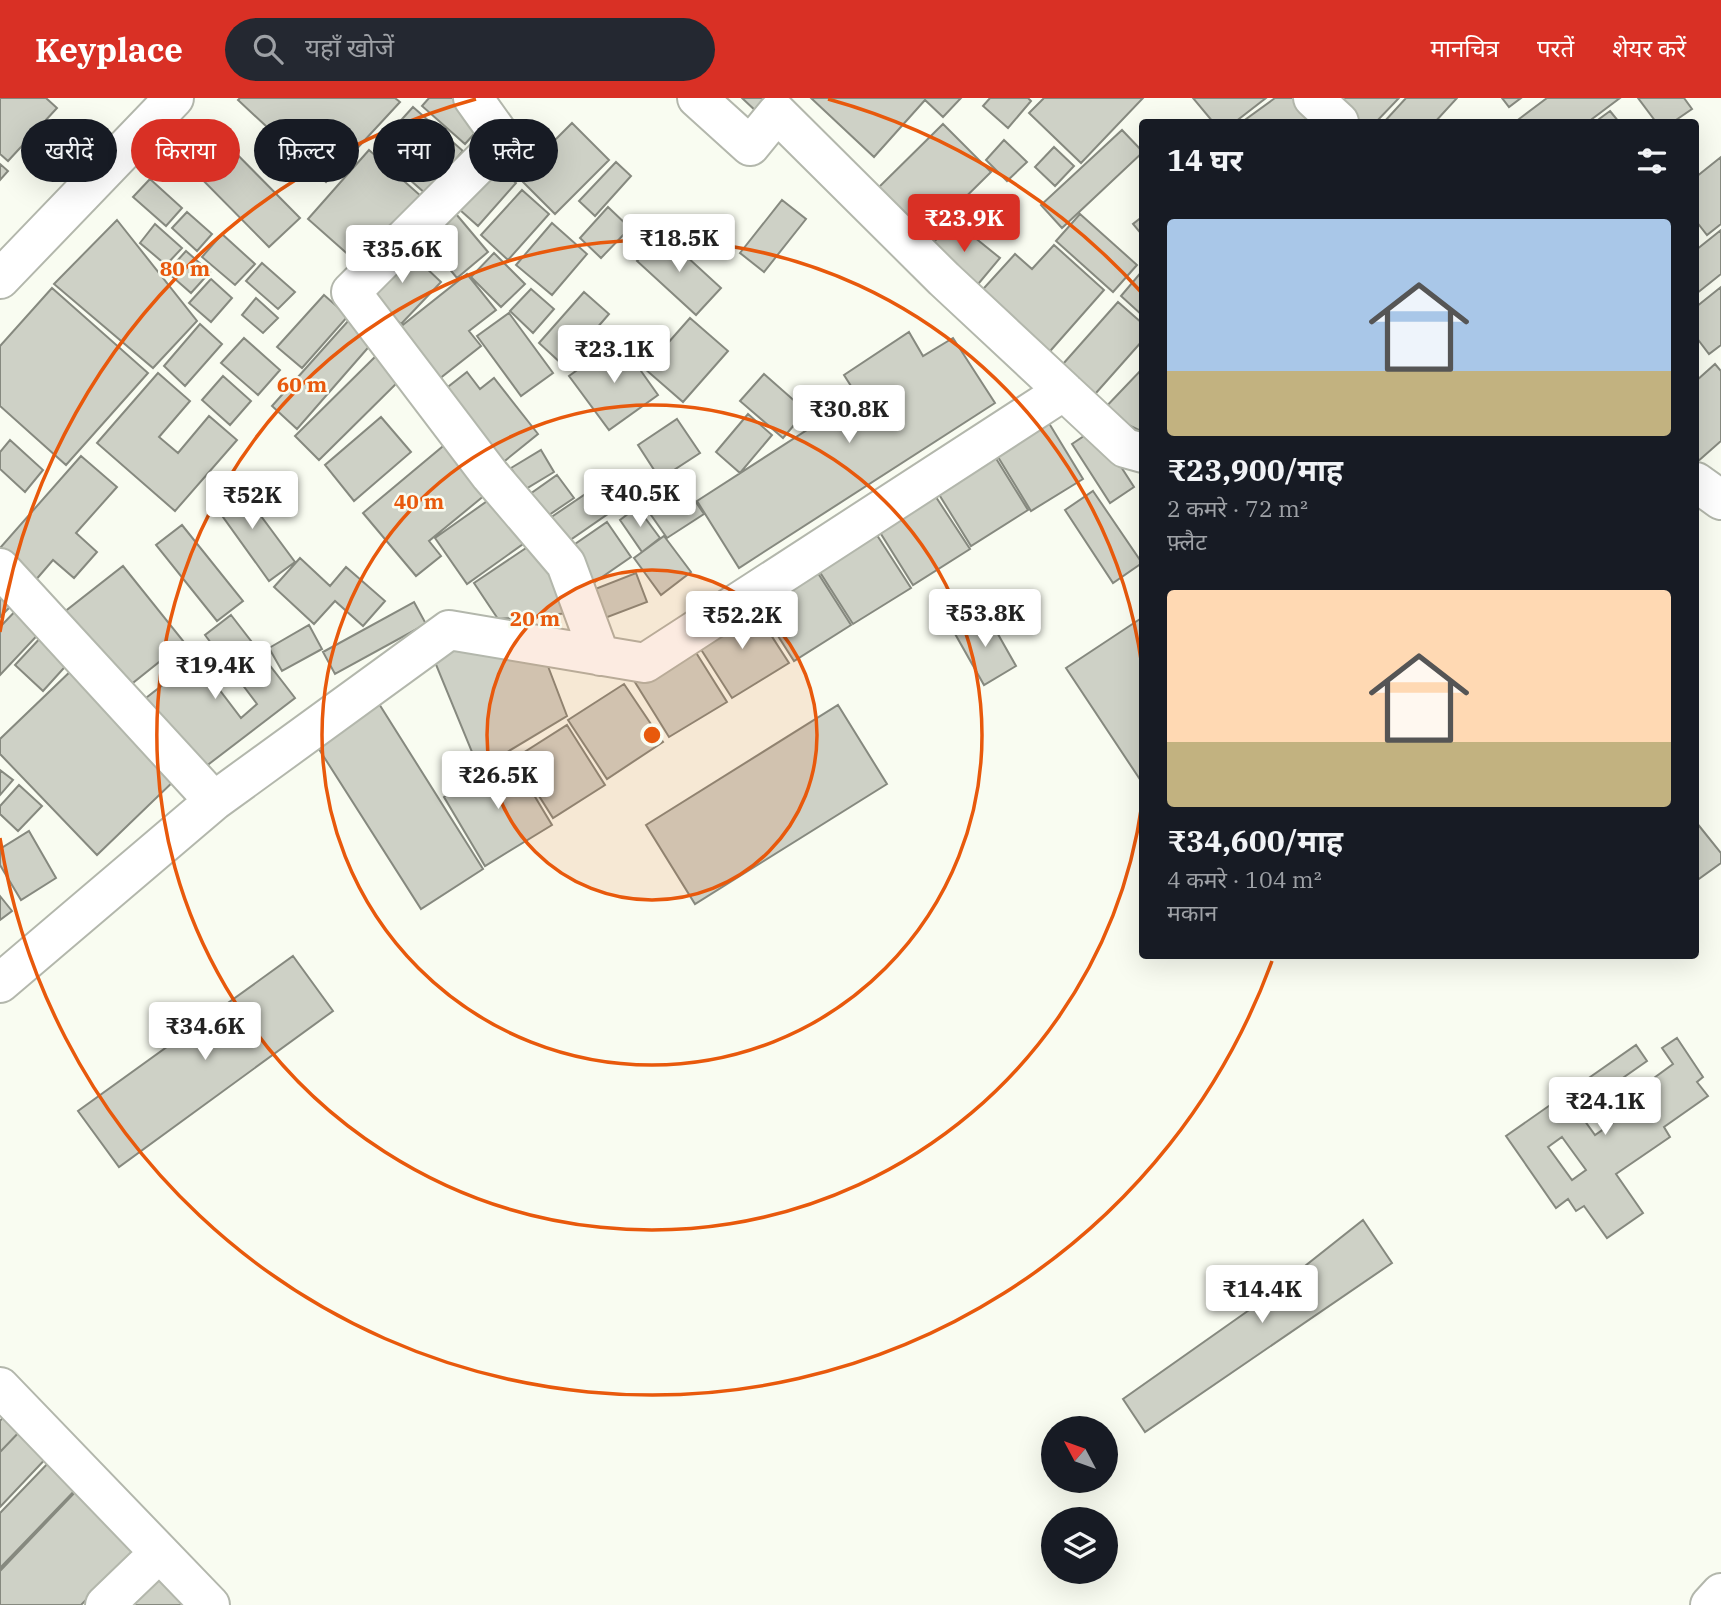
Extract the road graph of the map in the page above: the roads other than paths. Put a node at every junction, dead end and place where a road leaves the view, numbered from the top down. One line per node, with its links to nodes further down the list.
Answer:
1 (174, 98): 6 (street)
2 (473, 98): 12 (street)
3 (697, 98): 7 (street)
4 (1313, 98): 5 (street)
5 (1336, 119)
6 (0, 279)
7 (1064, 391): 8 (street); 12 (street)
8 (1139, 452)
9 (1699, 484): 10 (street)
10 (1721, 500)
11 (0, 568): 13 (street)
12 (600, 656): 13 (street)
13 (215, 801): 14 (street)
14 (0, 983)
15 (0, 1387): 16 (street)
16 (158, 1554): 18 (street); 19 (street)
17 (1721, 1593): 20 (street)
18 (105, 1605)
19 (210, 1605)
20 (1710, 1605)

